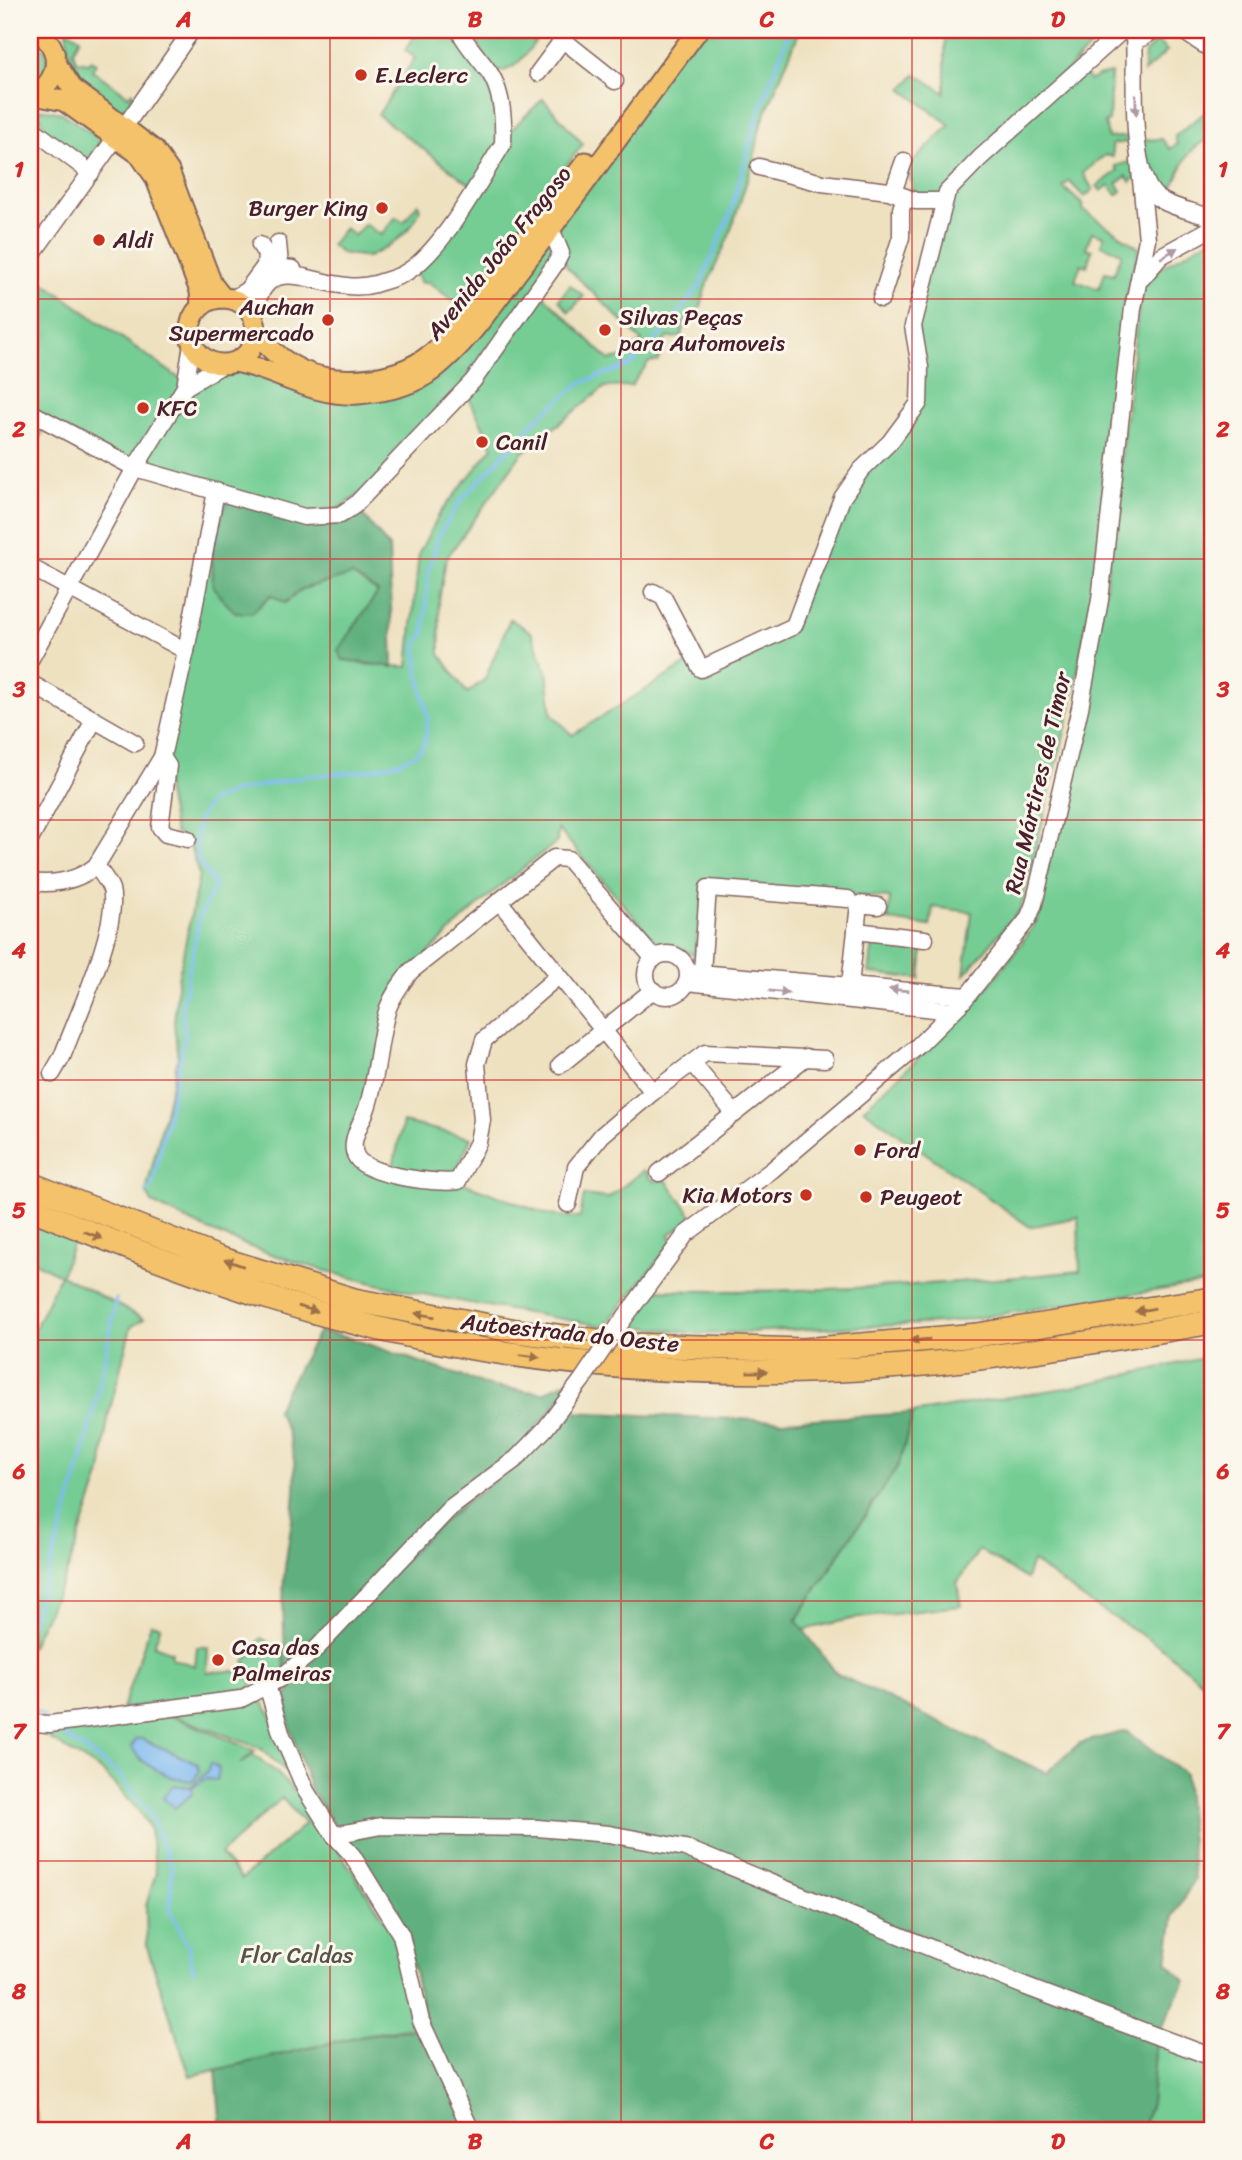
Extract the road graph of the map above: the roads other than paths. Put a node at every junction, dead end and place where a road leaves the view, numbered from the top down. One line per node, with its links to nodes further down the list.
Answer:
1 (34, 30): 10 (main road)
2 (192, 30): 16 (street)
3 (459, 30): 29 (street)
4 (685, 30): 34 (main road, Avenida João Fragoso)
5 (698, 30): 25 (main road, Avenida João Fragoso)
6 (1154, 30): 8 (street)
7 (1181, 30): 11 (street)
8 (1128, 32): 17 (street, Rua Mártires de Timor, one-way to 17); 22 (street)
9 (566, 34): 12 (street); 13 (street)
10 (56, 47): 14 (main road); 16 (main road)
11 (1212, 50)
12 (538, 73)
13 (615, 81)
14 (32, 95): 16 (main road)
15 (32, 123): 20 (street)
16 (121, 131): 20 (street); 31 (main road); 33 (main road)
17 (1139, 160): 23 (street); 30 (street, Rua Mártires de Timor)
18 (904, 161): 21 (street)
19 (759, 166): 21 (street)
20 (91, 173): 28 (street)
21 (899, 195): 22 (street); 32 (street)
22 (944, 201): 43 (street)
23 (1212, 218)
24 (1212, 228): 30 (street, one-way to 24)
25 (551, 229): 36 (main road, Avenida João Fragoso); 40 (street)
26 (278, 243): 29 (street)
27 (260, 245): 29 (street)
28 (30, 257)
29 (271, 270): 31 (street); 34 (street)
30 (1136, 289): 64 (street, Rua Mártires de Timor)
31 (228, 299): 33 (main road); 34 (main road)
32 (881, 299)
33 (201, 306): 35 (main road)
34 (255, 326): 36 (main road)
35 (192, 344): 36 (main road); 37 (street)
36 (229, 364): 37 (street)
37 (185, 387): 39 (street)
38 (30, 412): 39 (street)
39 (135, 468): 40 (street); 42 (street)
40 (216, 491): 44 (street)
41 (30, 567): 42 (street)
42 (70, 589): 44 (street); 45 (street)
43 (653, 592)
44 (186, 651): 49 (street)
45 (30, 660)
46 (30, 683): 47 (street)
47 (94, 720): 48 (street); 51 (street)
48 (135, 743)
49 (162, 757): 50 (street); 52 (street)
50 (188, 839)
51 (30, 840)
52 (96, 866): 53 (street); 73 (street)
53 (30, 882)
54 (848, 899): 60 (street)
55 (499, 901): 59 (street); 61 (street); 61 (street)
56 (878, 906): 57 (street)
57 (856, 931): 58 (street); 62 (street)
58 (925, 939)
59 (654, 959): 60 (street); 63 (street)
60 (692, 975): 62 (street); 63 (street); 65 (street, one-way to 65)
61 (557, 977): 67 (street)
62 (850, 985): 64 (street, one-way to 62)
63 (653, 990): 67 (street)
64 (967, 996): 66 (street, Rua Mártires de Timor)
65 (931, 1009): 66 (street); 68 (street)
66 (952, 1012): 68 (street, Rua Mártires de Timor)
67 (603, 1032): 72 (street); 74 (street)
68 (929, 1036): 82 (street, Rua Mártires de Timor, bridge)
69 (806, 1057): 70 (street); 71 (street); 75 (street)
70 (825, 1059)
71 (692, 1063): 74 (street); 75 (street)
72 (560, 1065)
73 (52, 1074)
74 (653, 1092): 78 (street)
75 (735, 1114): 76 (street)
76 (659, 1173)
77 (30, 1184): 80 (highway, Autoestrada do Oeste, one-way to 77)
78 (568, 1204)
79 (30, 1208): 81 (highway, Autoestrada do Oeste, one-way to 81)
80 (1212, 1298)
81 (1212, 1322)
82 (267, 1685): 83 (street); 84 (street)
83 (30, 1723)
84 (334, 1835): 85 (street); 86 (street)
85 (1212, 2057)
86 (471, 2130)

